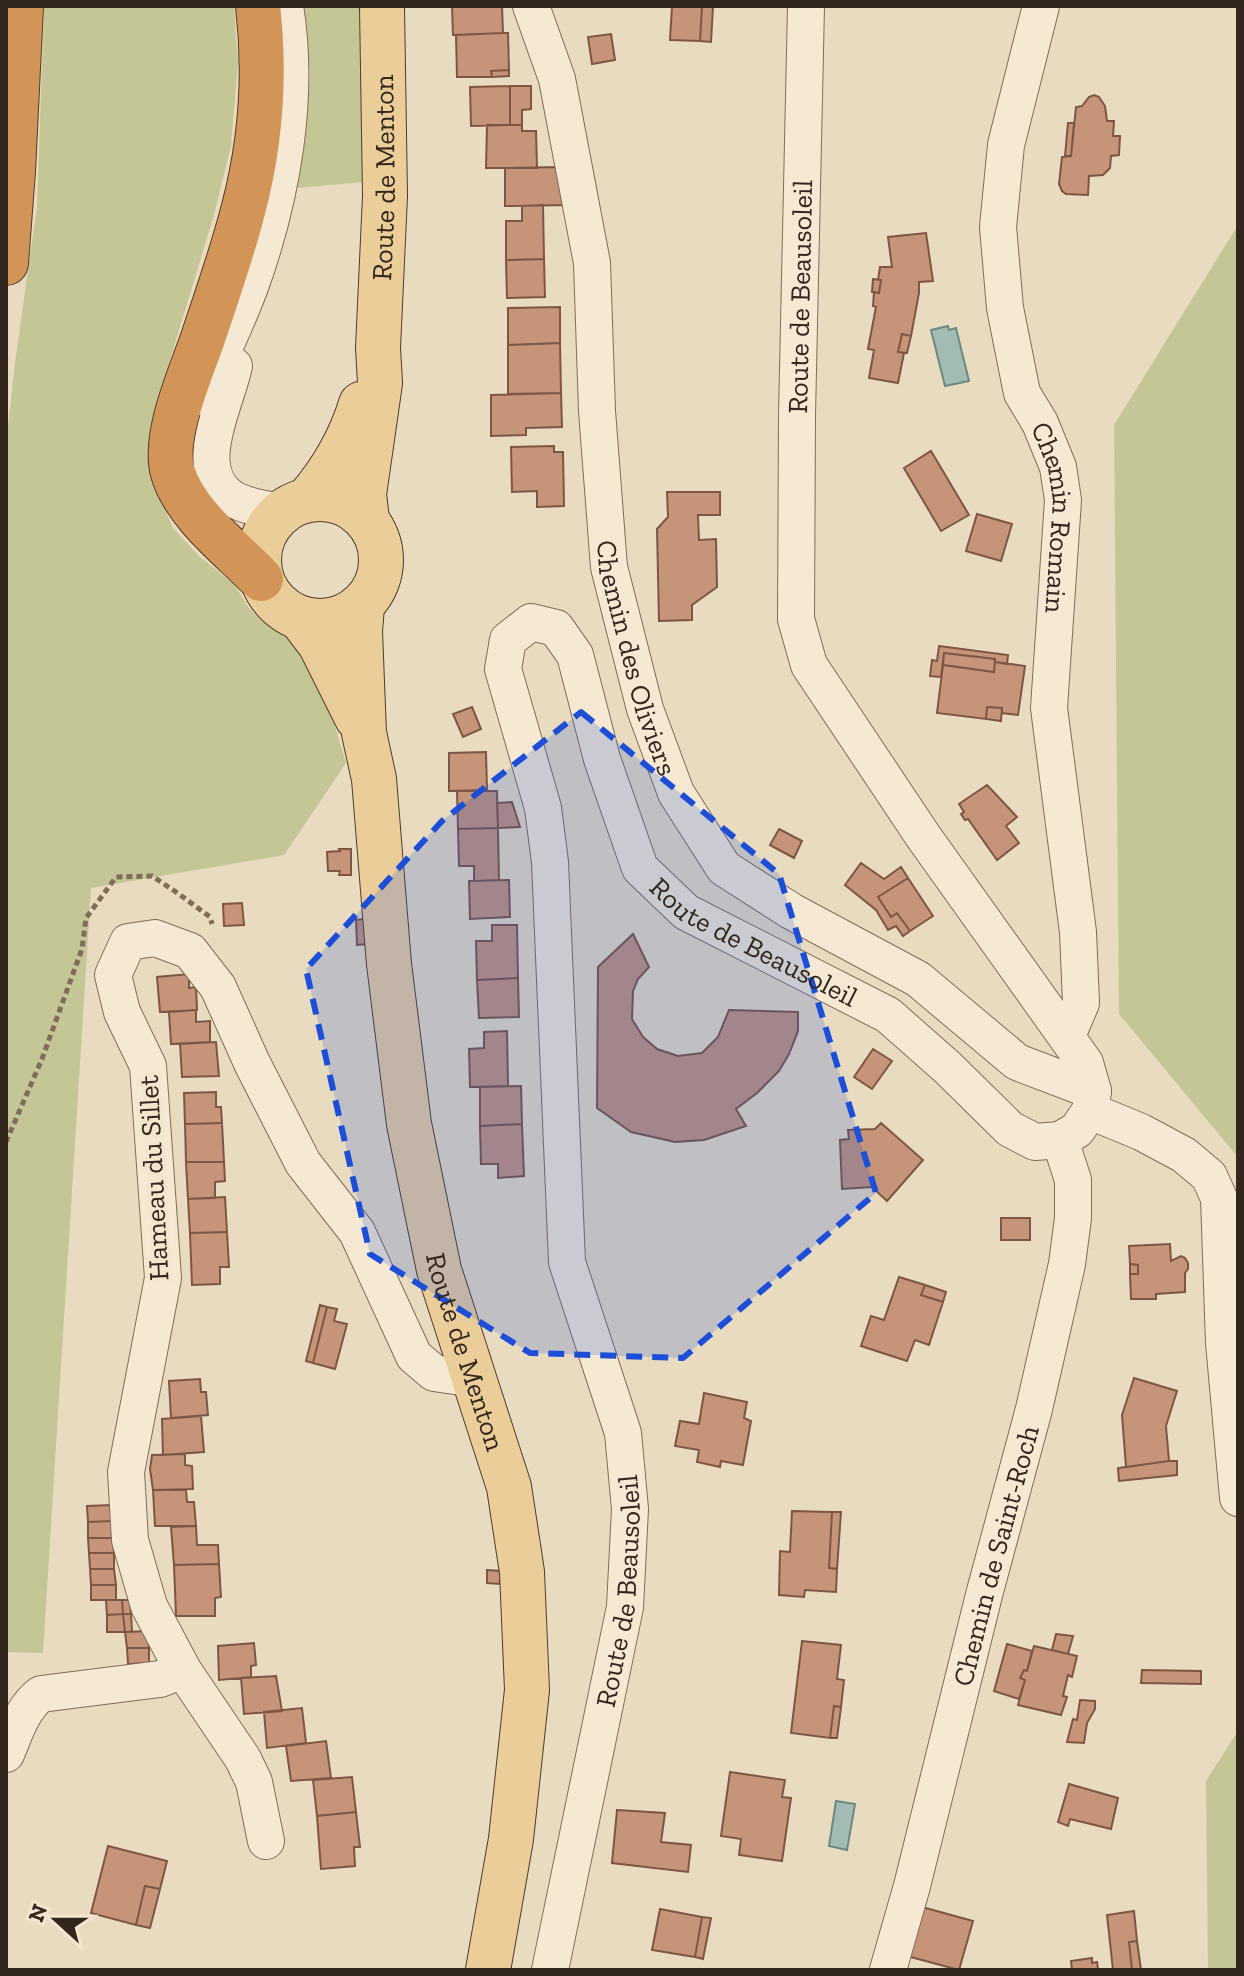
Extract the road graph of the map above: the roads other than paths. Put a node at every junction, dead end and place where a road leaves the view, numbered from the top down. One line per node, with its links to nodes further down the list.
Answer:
1 (21, 6): 8 (highway)
2 (258, 6): 11 (highway)
3 (285, 6): 9 (street)
4 (382, 6): 10 (main road, Route de Menton)
5 (531, 6): 19 (street, Chemin des Oliviers)
6 (806, 6): 18 (street, Route de Beausoleil)
7 (1041, 6): 18 (street, Chemin Romain)
8 (6, 263)
9 (250, 286): 11 (street); 12 (street)
10 (378, 348): 12 (main road, Route de Menton); 13 (main road, Route de Menton)
11 (173, 472): 14 (highway)
12 (295, 506): 13 (main road); 14 (main road)
13 (367, 520): 15 (main road)
14 (261, 579): 16 (main road)
15 (362, 606): 16 (main road); 17 (main road, Route de Menton)
16 (301, 619): 17 (main road, Route de Menton)
17 (364, 733): 23 (main road, Route de Menton)
18 (1067, 1036): 20 (street, Route de Beausoleil)
19 (1017, 1062): 20 (street, Chemin des Oliviers); 21 (street)
20 (1092, 1101): 22 (street); 24 (street, Chemin des Oliviers)
21 (988, 1108): 22 (street, Route de Beausoleil); 29 (street, Route de Beausoleil)
22 (1060, 1140): 30 (street, Chemin de Saint-Roch)
23 (475, 1379): 25 (street, Hameau du Sillet); 28 (main road, Route de Menton)
24 (1238, 1498)
25 (183, 1670): 26 (street); 27 (street, Hameau du Sillet)
26 (6, 1754)
27 (266, 1841)
28 (488, 1970)
29 (550, 1970)
30 (888, 1970)

